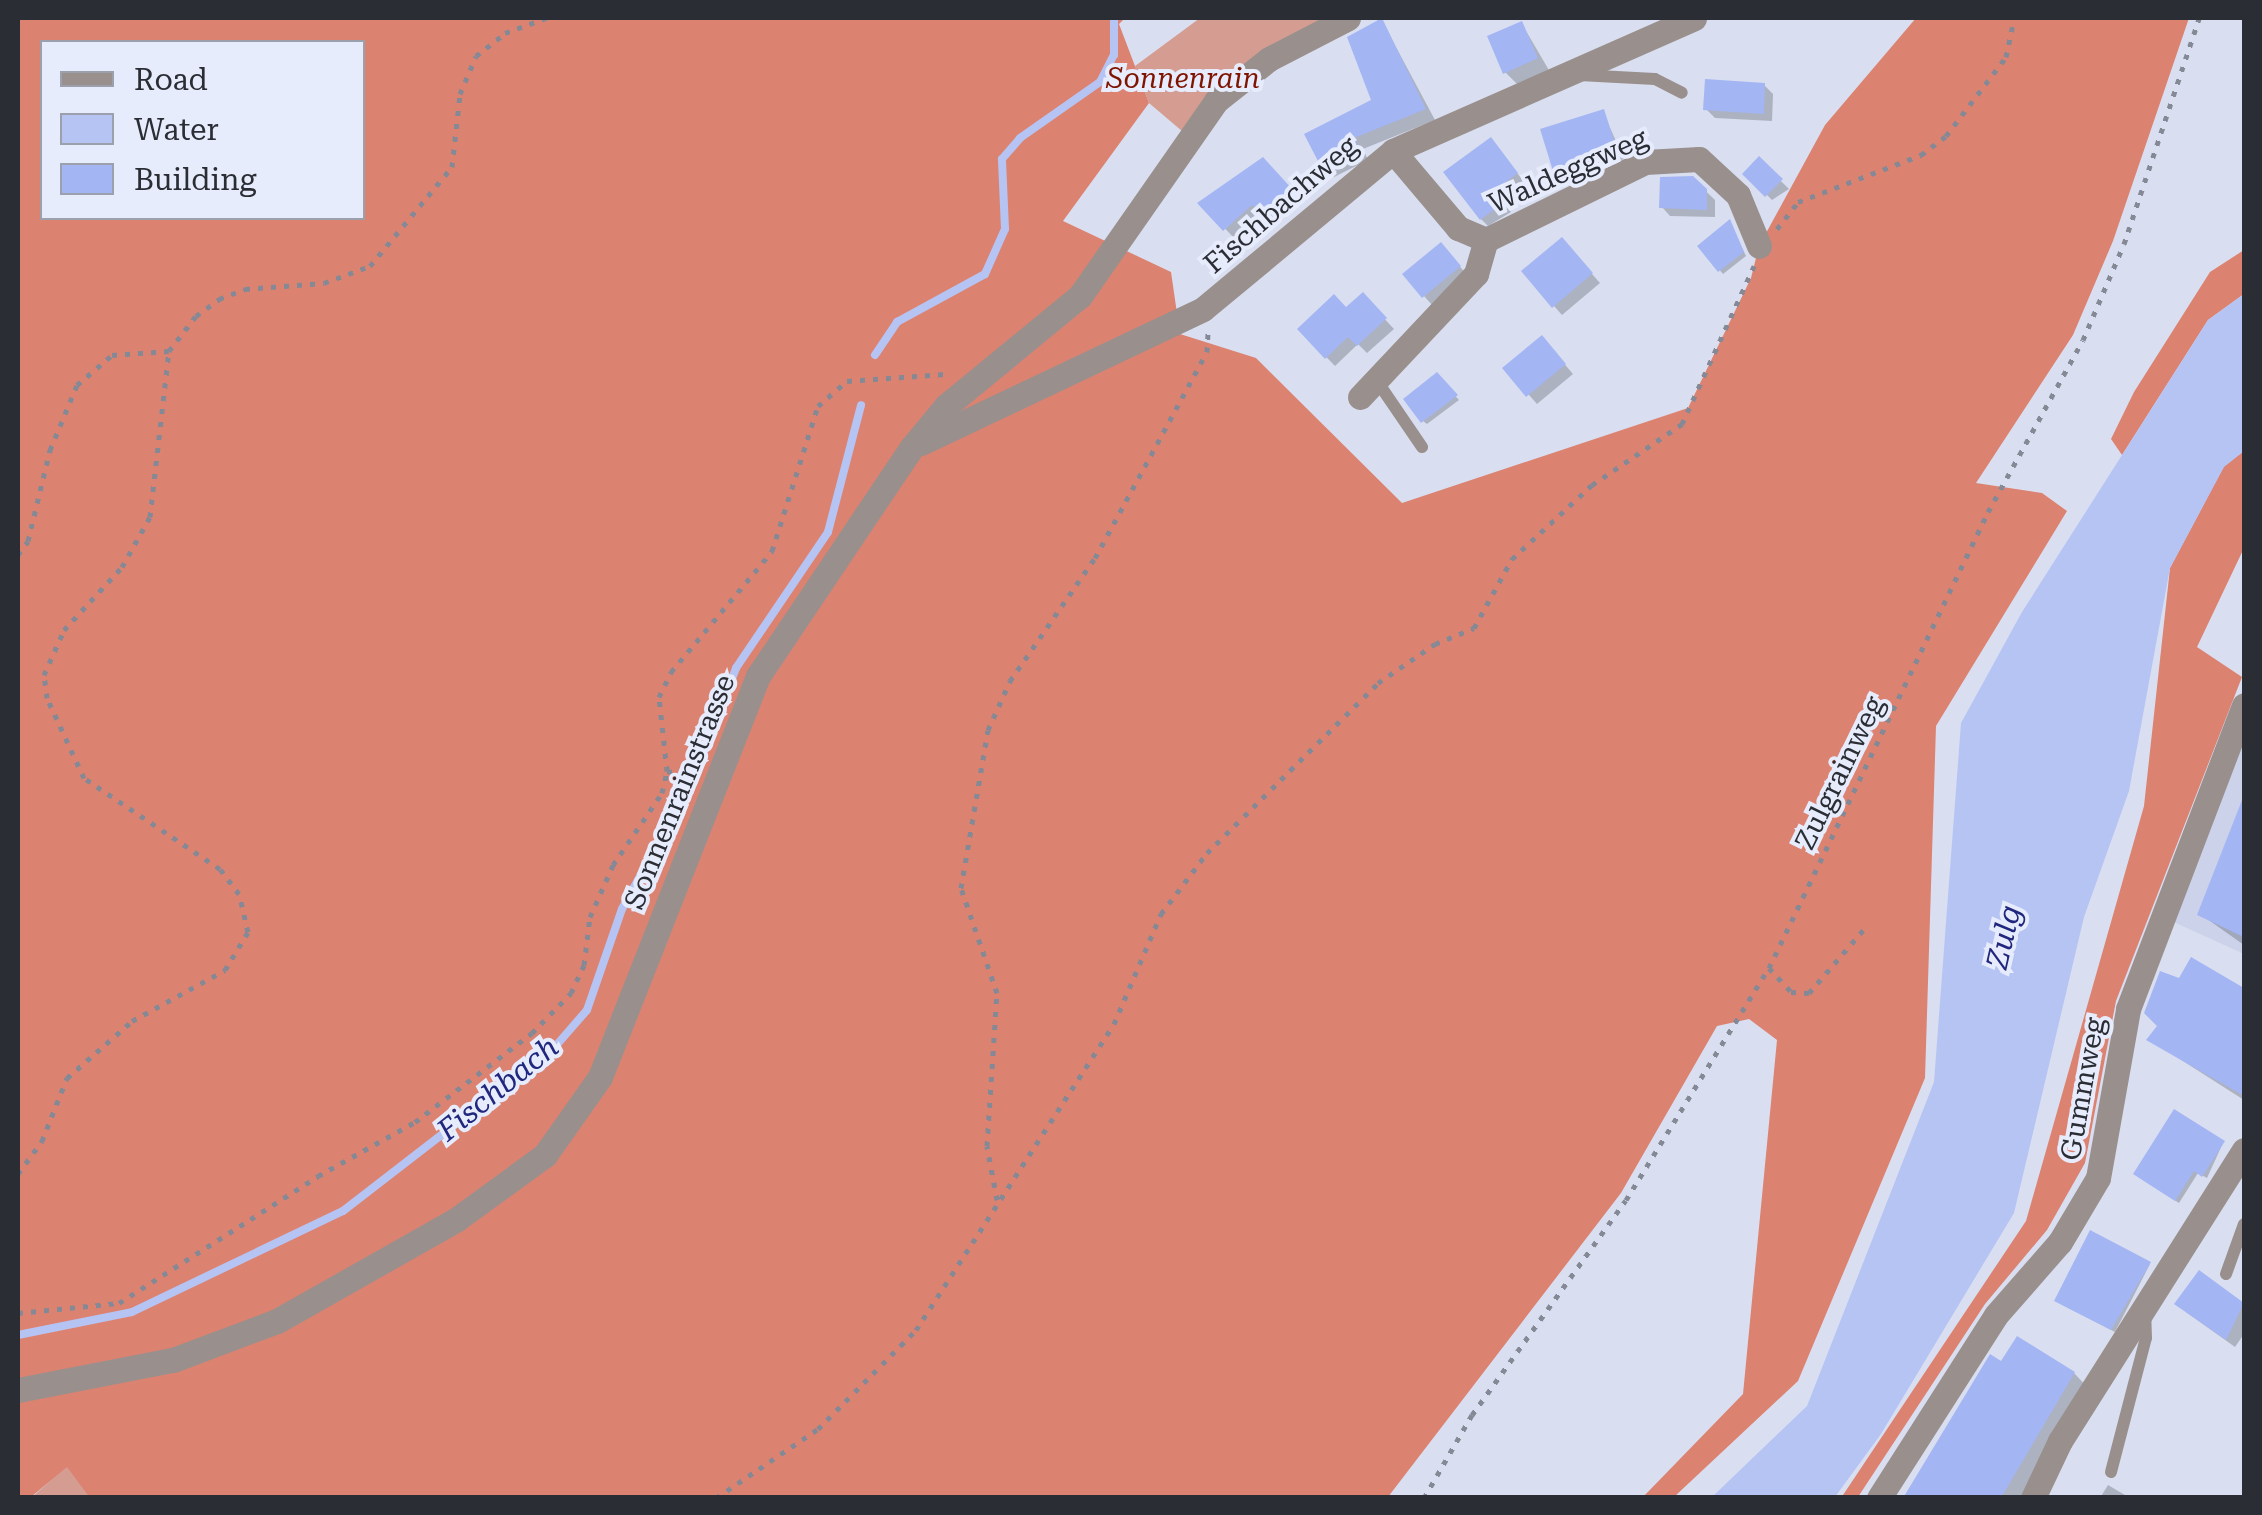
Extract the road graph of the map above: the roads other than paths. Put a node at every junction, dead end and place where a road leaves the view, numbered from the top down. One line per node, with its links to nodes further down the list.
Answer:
1 (1348, 18): 10 (street, Sonnenrainstrasse)
2 (1694, 18): 3 (street, Fischbachweg)
3 (1568, 71): 4 (lane); 5 (street, Fischbachweg)
4 (1682, 93)
5 (1393, 151): 6 (street, Waldeggweg); 10 (street, Fischbachweg)
6 (1486, 240): 7 (street, Waldeggweg); 8 (street)
7 (1767, 240)
8 (1368, 388): 9 (lane)
9 (1422, 446)
10 (912, 447): 16 (street, Sonnenrainstrasse)
11 (2244, 705): 18 (street, Gummweg)
12 (2244, 1150): 15 (street)
13 (2244, 1224): 14 (lane)
14 (2226, 1274)
15 (2145, 1314): 17 (lane); 19 (street)
16 (18, 1390)
17 (2112, 1472)
18 (1880, 1498)
19 (2034, 1498)

